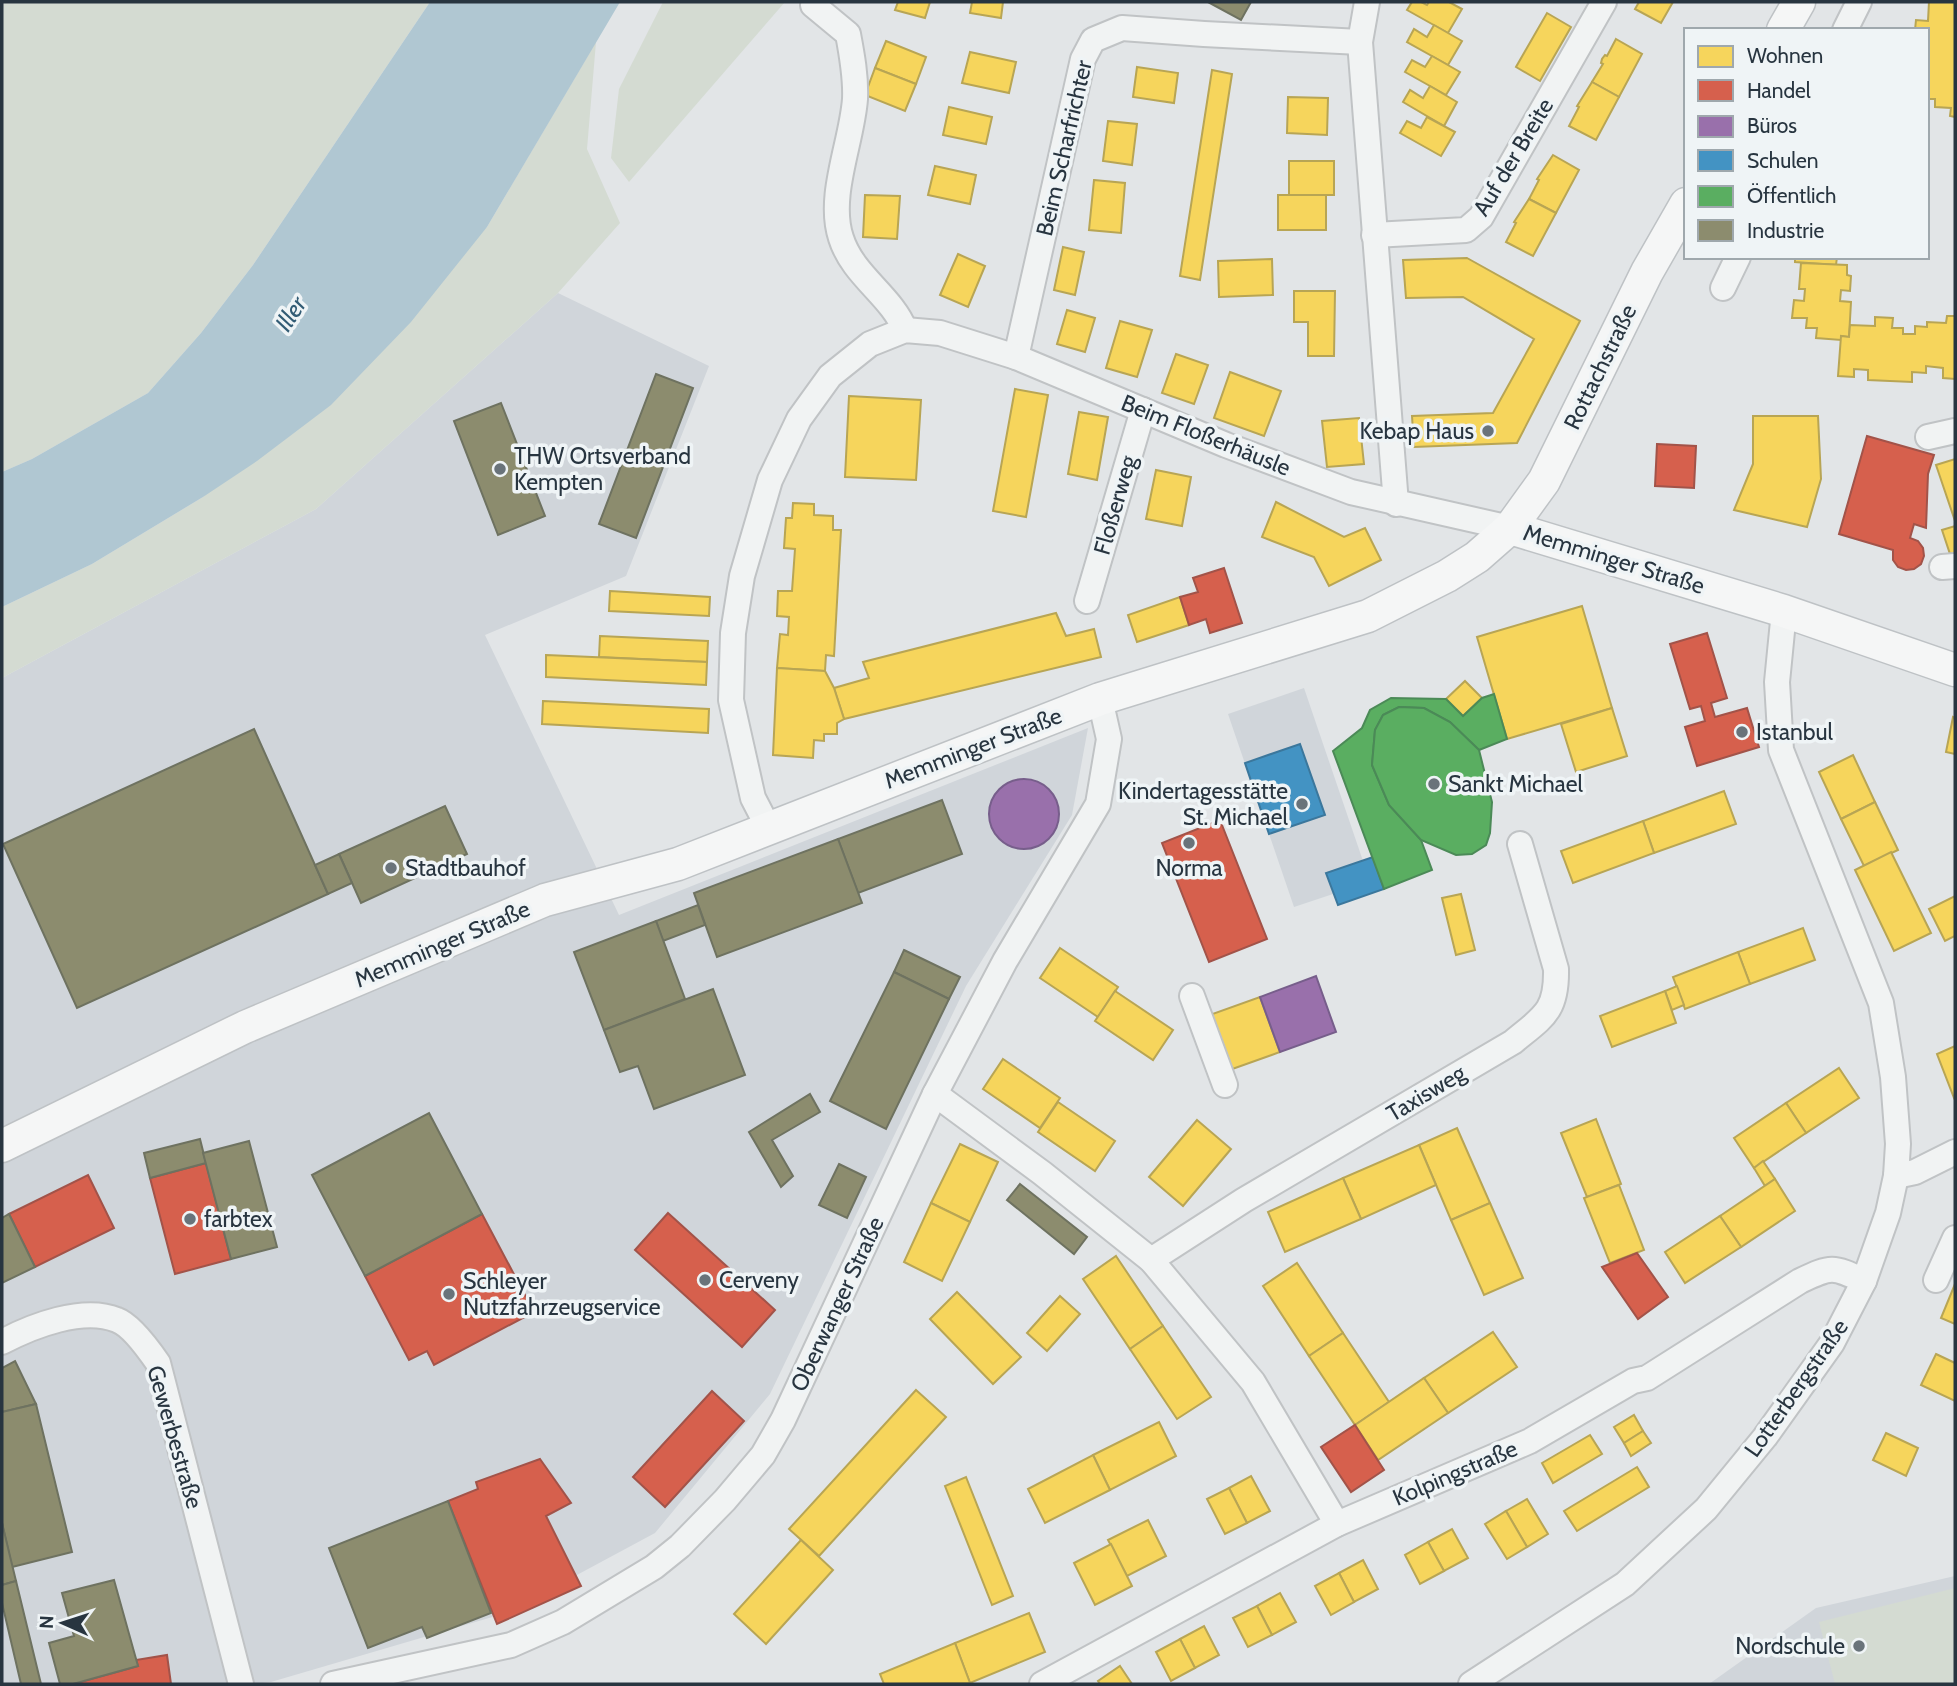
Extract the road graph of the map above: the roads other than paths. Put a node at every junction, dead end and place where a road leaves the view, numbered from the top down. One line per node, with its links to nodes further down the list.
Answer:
1 (1367, 2): 8 (street)
2 (1604, 2): 10 (street, Auf der Breite)
3 (1799, 2): 6 (main road)
4 (1859, 2): 7 (street)
5 (813, 5): 13 (street)
6 (1784, 28)
7 (1846, 28)
8 (1360, 42): 10 (street); 14 (street, Beim Scharfrichter)
9 (1684, 207): 19 (main road, Rottachstraße)
10 (1374, 235): 18 (street)
11 (1737, 259): 12 (street)
12 (1723, 288)
13 (905, 330): 14 (street, Beim Floßerhäusle); 24 (street, Beim Floßerhäusle)
14 (1016, 358): 15 (street, Beim Floßerhäusle)
15 (1143, 410): 18 (street, Beim Floßerhäusle); 20 (street, Floßerweg)
16 (1955, 431): 17 (street)
17 (1928, 437)
18 (1396, 503): 19 (street, Beim Floßerhäusle)
19 (1510, 528): 21 (main road, Memminger Straße); 23 (main road, Memminger Straße)
20 (1087, 601)
21 (1784, 611): 22 (main road, Memminger Straße); 31 (street, Lotterbergstraße)
22 (1955, 670)
23 (1100, 699): 24 (main road, Memminger Straße); 28 (street, Oberwanger Straße)
24 (769, 829): 29 (main road, Memminger Straße)
25 (1520, 844): 33 (street, Taxisweg)
26 (1192, 996): 27 (street)
27 (1225, 1085)
28 (935, 1094): 33 (street); 39 (street, Oberwanger Straße)
29 (2, 1146)
30 (1955, 1152): 31 (street)
31 (1896, 1176): 35 (street, Lotterbergstraße)
32 (1955, 1238): 34 (street)
33 (1151, 1260): 37 (street)
34 (1936, 1280)
35 (1864, 1281): 37 (street, Kolpingstraße); 41 (street, Lotterbergstraße)
36 (2, 1342): 38 (street, Gewerbestraße)
37 (1336, 1524): 40 (street, Kolpingstraße)
38 (241, 1684)
39 (333, 1684)
40 (1042, 1684)
41 (1471, 1684)

